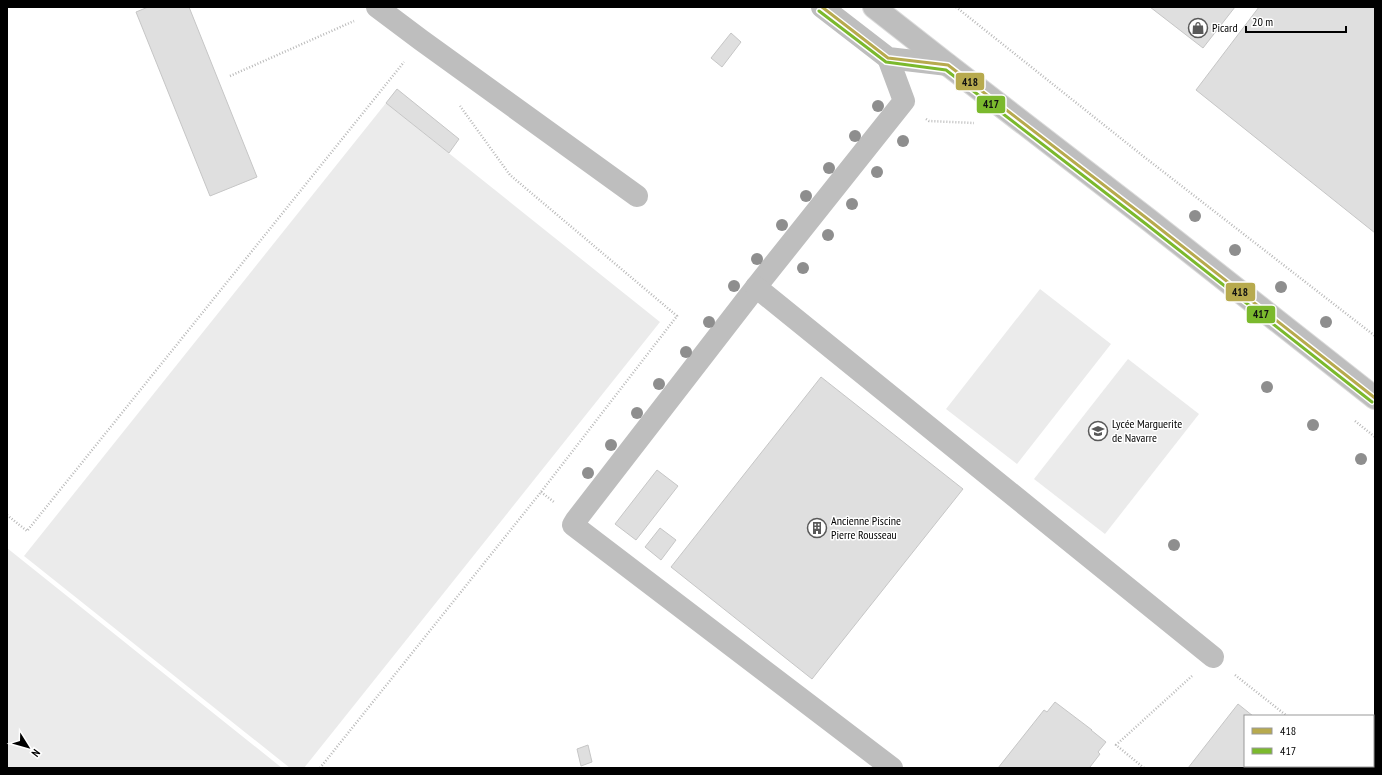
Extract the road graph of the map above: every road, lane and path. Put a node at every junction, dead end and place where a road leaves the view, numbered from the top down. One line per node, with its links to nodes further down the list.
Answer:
1 (822, 7): 6 (main road)
2 (874, 7): 7 (main road)
3 (956, 7): 14 (path)
4 (378, 8): 5 (main road); 8 (path)
5 (420, 40): 12 (main road); 18 (path)
6 (888, 58): 7 (main road); 9 (main road)
7 (948, 65): 15 (main road)
8 (230, 76)
9 (904, 101): 11 (path); 13 (main road)
10 (459, 104): 21 (path)
11 (975, 123)
12 (637, 196)
13 (756, 287): 19 (main road); 22 (main road)
14 (1375, 336)
15 (1375, 398)
16 (1350, 418): 17 (path)
17 (1375, 438)
18 (7, 515)
19 (1213, 657): 20 (path); 23 (path)
20 (1286, 715)
21 (320, 768)
22 (892, 768)
23 (1144, 768)

